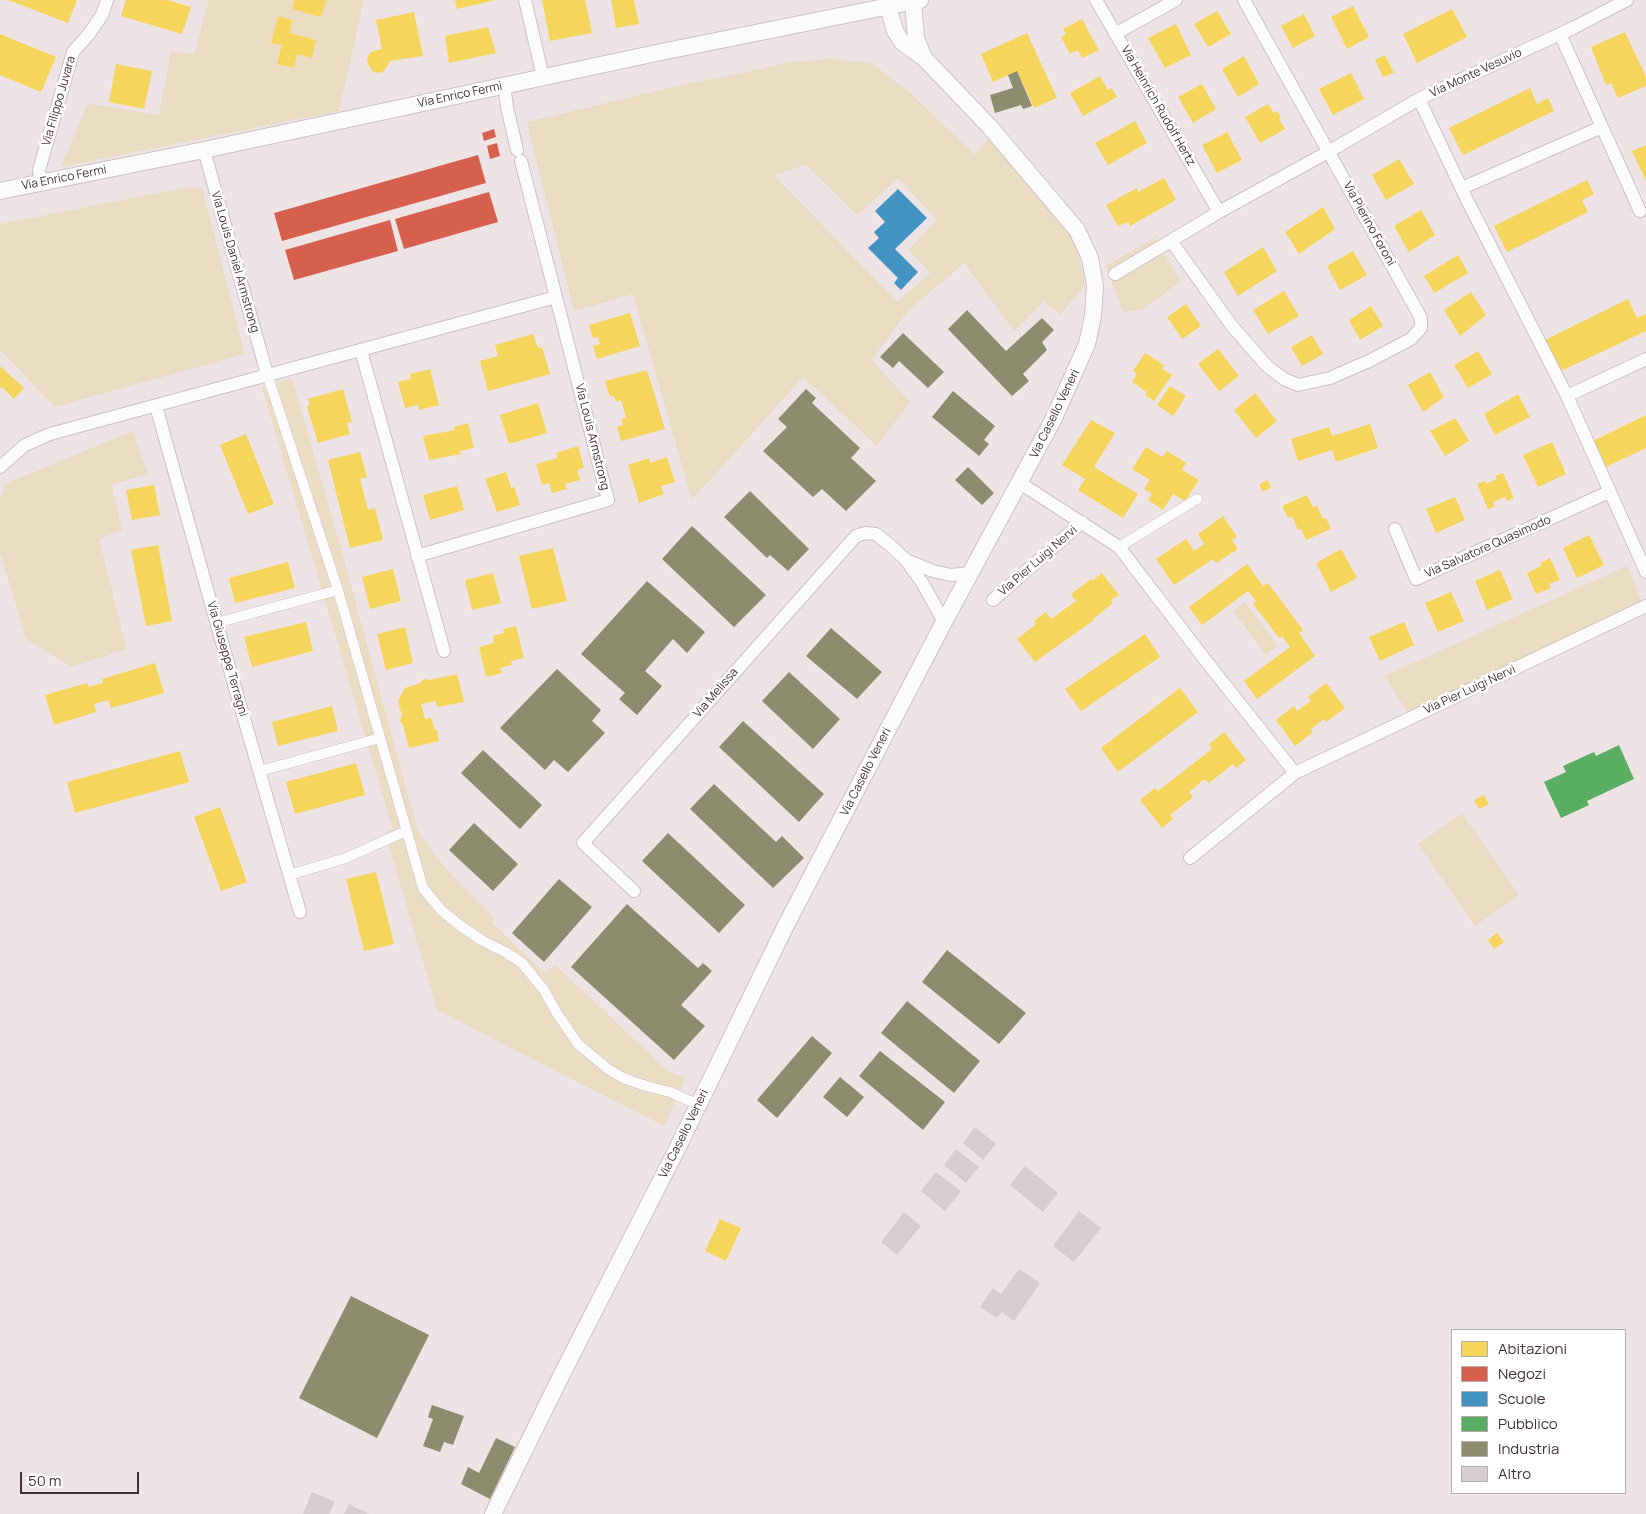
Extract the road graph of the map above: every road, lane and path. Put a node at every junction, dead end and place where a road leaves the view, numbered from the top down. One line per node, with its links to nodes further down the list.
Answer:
1 (107, 0): 18 (street, Via Filippo Juvara)
2 (525, 0): 12 (street)
3 (1096, 0): 9 (street, Via Heinrich Rudolf Hertz)
4 (1176, 0): 9 (street)
5 (1244, 0): 17 (street, Via Pierino Foroni)
6 (1627, 0): 10 (street, Via Monte Vesuvio)
7 (917, 1): 8 (street, Via Enrico Fermi); 11 (street, Via Casello Veneri)
8 (888, 6): 11 (street, Via Casello Veneri); 12 (street, Via Enrico Fermi)
9 (1115, 34): 22 (street, Via Heinrich Rudolf Hertz)
10 (1560, 34): 14 (street, Via Monte Vesuvio); 15 (street)
11 (924, 58): 32 (street, Via Casello Veneri)
12 (543, 77): 13 (street, Via Enrico Fermi)
13 (504, 85): 16 (street, Via Enrico Fermi); 25 (street, Via Louis Armstrong)
14 (1419, 99): 17 (street, Via Monte Vesuvio); 19 (street)
15 (1602, 127): 19 (street); 21 (street)
16 (204, 150): 18 (street, Via Enrico Fermi); 28 (street, Via Louis Daniel Armstrong)
17 (1328, 152): 22 (street); 23 (street, Via Pierino Foroni)
18 (41, 183): 20 (street, Via Enrico Fermi)
19 (1462, 188): 29 (street)
20 (0, 191)
21 (1640, 211)
22 (1219, 212): 23 (street)
23 (1171, 241): 24 (street)
24 (1115, 274)
25 (556, 297): 26 (street); 38 (street, Via Louis Armstrong)
26 (361, 350): 28 (street); 38 (street)
27 (1646, 359): 29 (street)
28 (267, 374): 30 (street); 42 (street)
29 (1567, 396): 33 (street)
30 (156, 406): 31 (street); 46 (street, Via Giuseppe Terragni)
31 (0, 467)
32 (1020, 483): 35 (street, Via Pier Luigi Nervi); 40 (street, Via Casello Veneri)
33 (1609, 492): 36 (street, Via Salvatore Quasimodo); 41 (street)
34 (1197, 499): 37 (street)
35 (1082, 522): 37 (street, Via Pier Luigi Nervi); 43 (street, Via Pier Luigi Nervi)
36 (1396, 529)
37 (1119, 547): 50 (street, Via Pier Luigi Nervi)
38 (416, 556): 47 (street)
39 (906, 560): 40 (street, Via Melissa); 45 (street, Via Melissa); 54 (street, Via Melissa)
40 (971, 572): 45 (street, Via Casello Veneri)
41 (1646, 572)
42 (338, 590): 46 (street); 48 (street)
43 (993, 600)
44 (1646, 606): 50 (street, Via Pier Luigi Nervi)
45 (944, 622): 56 (street, Via Casello Veneri)
46 (216, 623): 49 (street, Via Giuseppe Terragni)
47 (444, 651)
48 (380, 738): 49 (street); 51 (street)
49 (260, 771): 53 (street, Via Giuseppe Terragni)
50 (1295, 773): 52 (street, Via Pier Luigi Nervi)
51 (406, 831): 53 (street); 56 (street)
52 (1190, 858)
53 (289, 876): 55 (street, Via Giuseppe Terragni)
54 (634, 891)
55 (300, 912)
56 (699, 1105): 57 (street, Via Casello Veneri)
57 (492, 1514)

